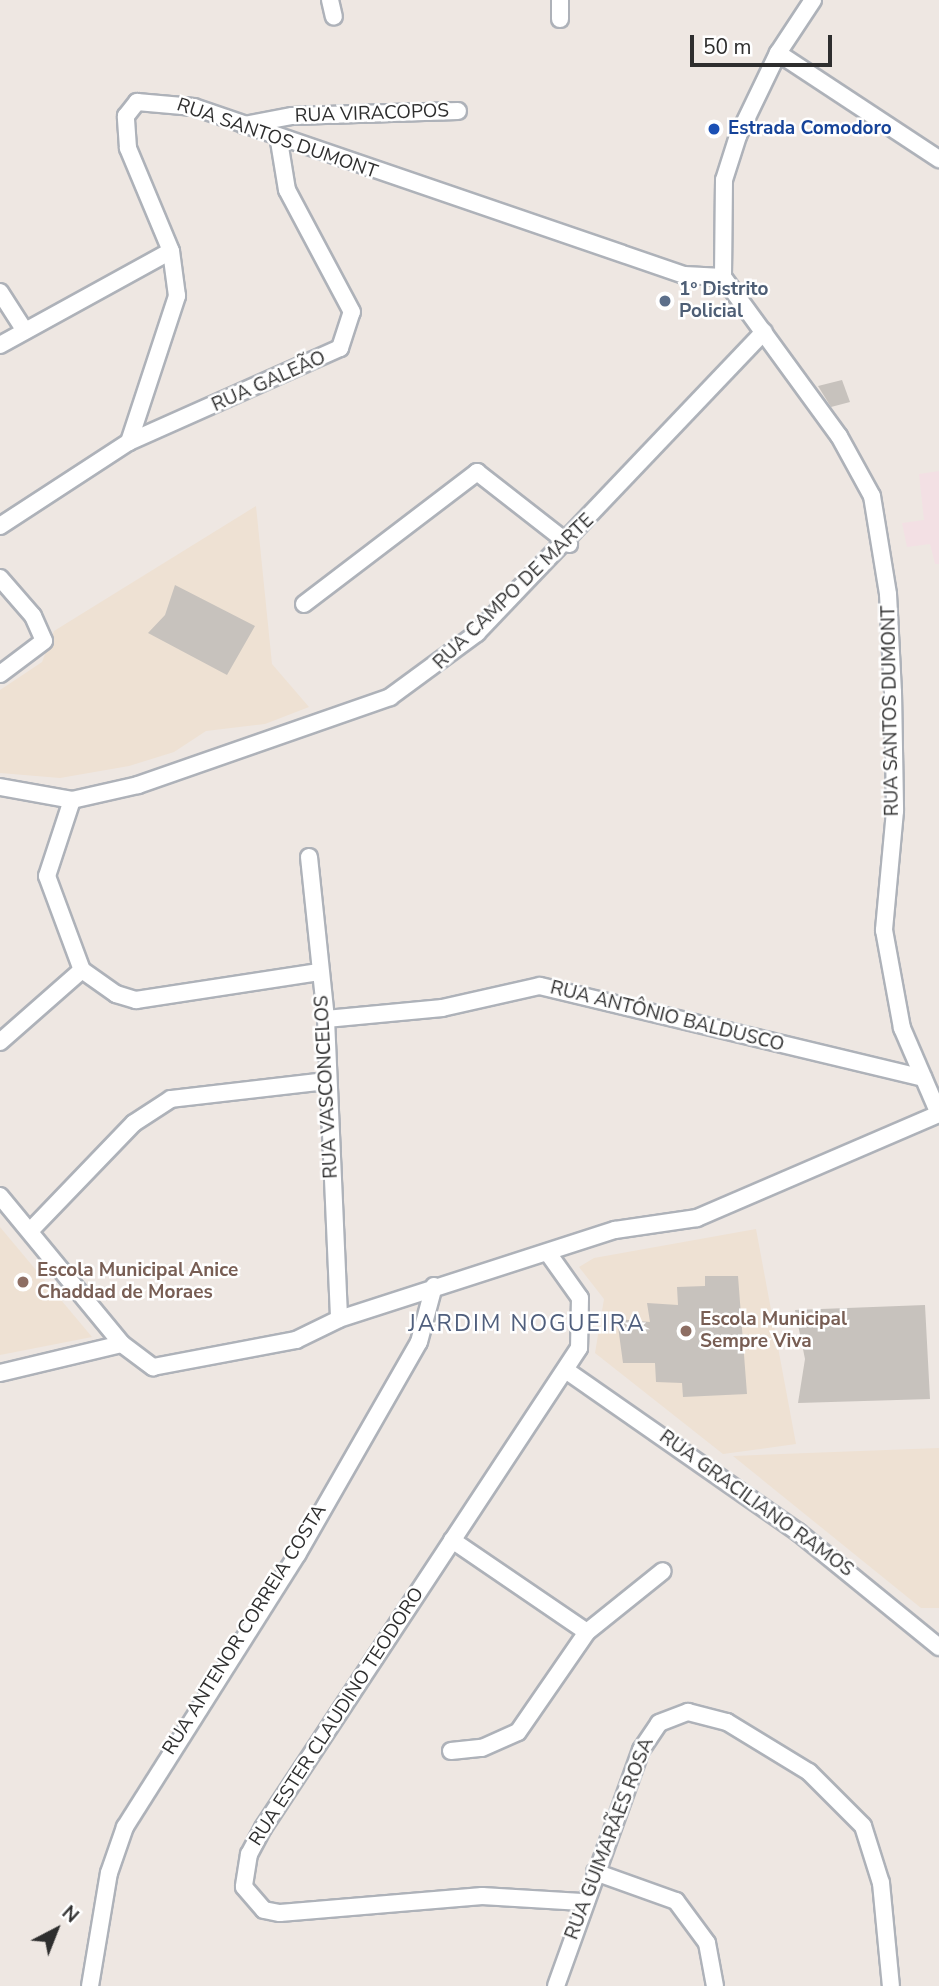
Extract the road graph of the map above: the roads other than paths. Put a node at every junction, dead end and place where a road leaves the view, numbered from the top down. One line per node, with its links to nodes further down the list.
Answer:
1 (330, 0): 4 (street)
2 (560, 0): 5 (street)
3 (813, 0): 6 (street)
4 (334, 17)
5 (560, 19)
6 (778, 52): 10 (street); 12 (street)
7 (458, 111): 8 (street, RUA VIRACOPOS)
8 (244, 125): 9 (street, RUA SANTOS DUMONT); 11 (street, RUA SANTOS DUMONT)
9 (278, 141): 12 (street, RUA SANTOS DUMONT); 17 (street, RUA GALEÃO)
10 (939, 159)
11 (171, 251): 14 (street); 17 (street, RUA SANTOS DUMONT)
12 (723, 277): 15 (street, RUA SANTOS DUMONT)
13 (0, 292): 14 (street)
14 (25, 331): 16 (street)
15 (764, 332): 19 (street, RUA CAMPO DE MARTE); 30 (street, RUA SANTOS DUMONT)
16 (0, 345)
17 (129, 442): 18 (street, RUA GALEÃO)
18 (0, 526)
19 (569, 544): 21 (street); 24 (street, RUA CAMPO DE MARTE)
20 (0, 578): 22 (street)
21 (304, 604)
22 (0, 674)
23 (0, 786): 24 (street, RUA CAMPO DE MARTE)
24 (72, 800): 26 (street)
25 (309, 857): 27 (street, RUA VASCONCELOS)
26 (82, 970): 27 (street); 29 (street)
27 (319, 972): 28 (street, RUA VASCONCELOS)
28 (326, 1019): 30 (street, RUA ANTÔNIO BALDUSCO); 31 (street, RUA VASCONCELOS)
29 (0, 1042)
30 (923, 1078): 32 (street, RUA SANTOS DUMONT)
31 (327, 1081): 34 (street); 37 (street, RUA VASCONCELOS)
32 (939, 1114): 35 (street)
33 (0, 1196): 34 (street)
34 (30, 1231): 38 (street)
35 (548, 1253): 36 (street); 39 (street, RUA ESTER CLAUDINO TEODORO)
36 (434, 1286): 37 (street); 48 (street, RUA ANTENOR CORREIA COSTA)
37 (339, 1319): 38 (street)
38 (122, 1344): 40 (street)
39 (567, 1371): 41 (street, RUA ESTER CLAUDINO TEODORO); 44 (street, RUA GRACILIANO RAMOS)
40 (0, 1373)
41 (452, 1540): 43 (street); 47 (street, RUA ESTER CLAUDINO TEODORO)
42 (663, 1570): 43 (street)
43 (587, 1632): 45 (street)
44 (939, 1647)
45 (451, 1751)
46 (595, 1872): 47 (street, RUA GUIMARÃES ROSA); 50 (street); 51 (street, RUA GUIMARÃES ROSA)
47 (582, 1902): 49 (street, RUA GUIMARÃES ROSA)
48 (90, 1986)
49 (556, 1986)
50 (715, 1986)
51 (891, 1986)

